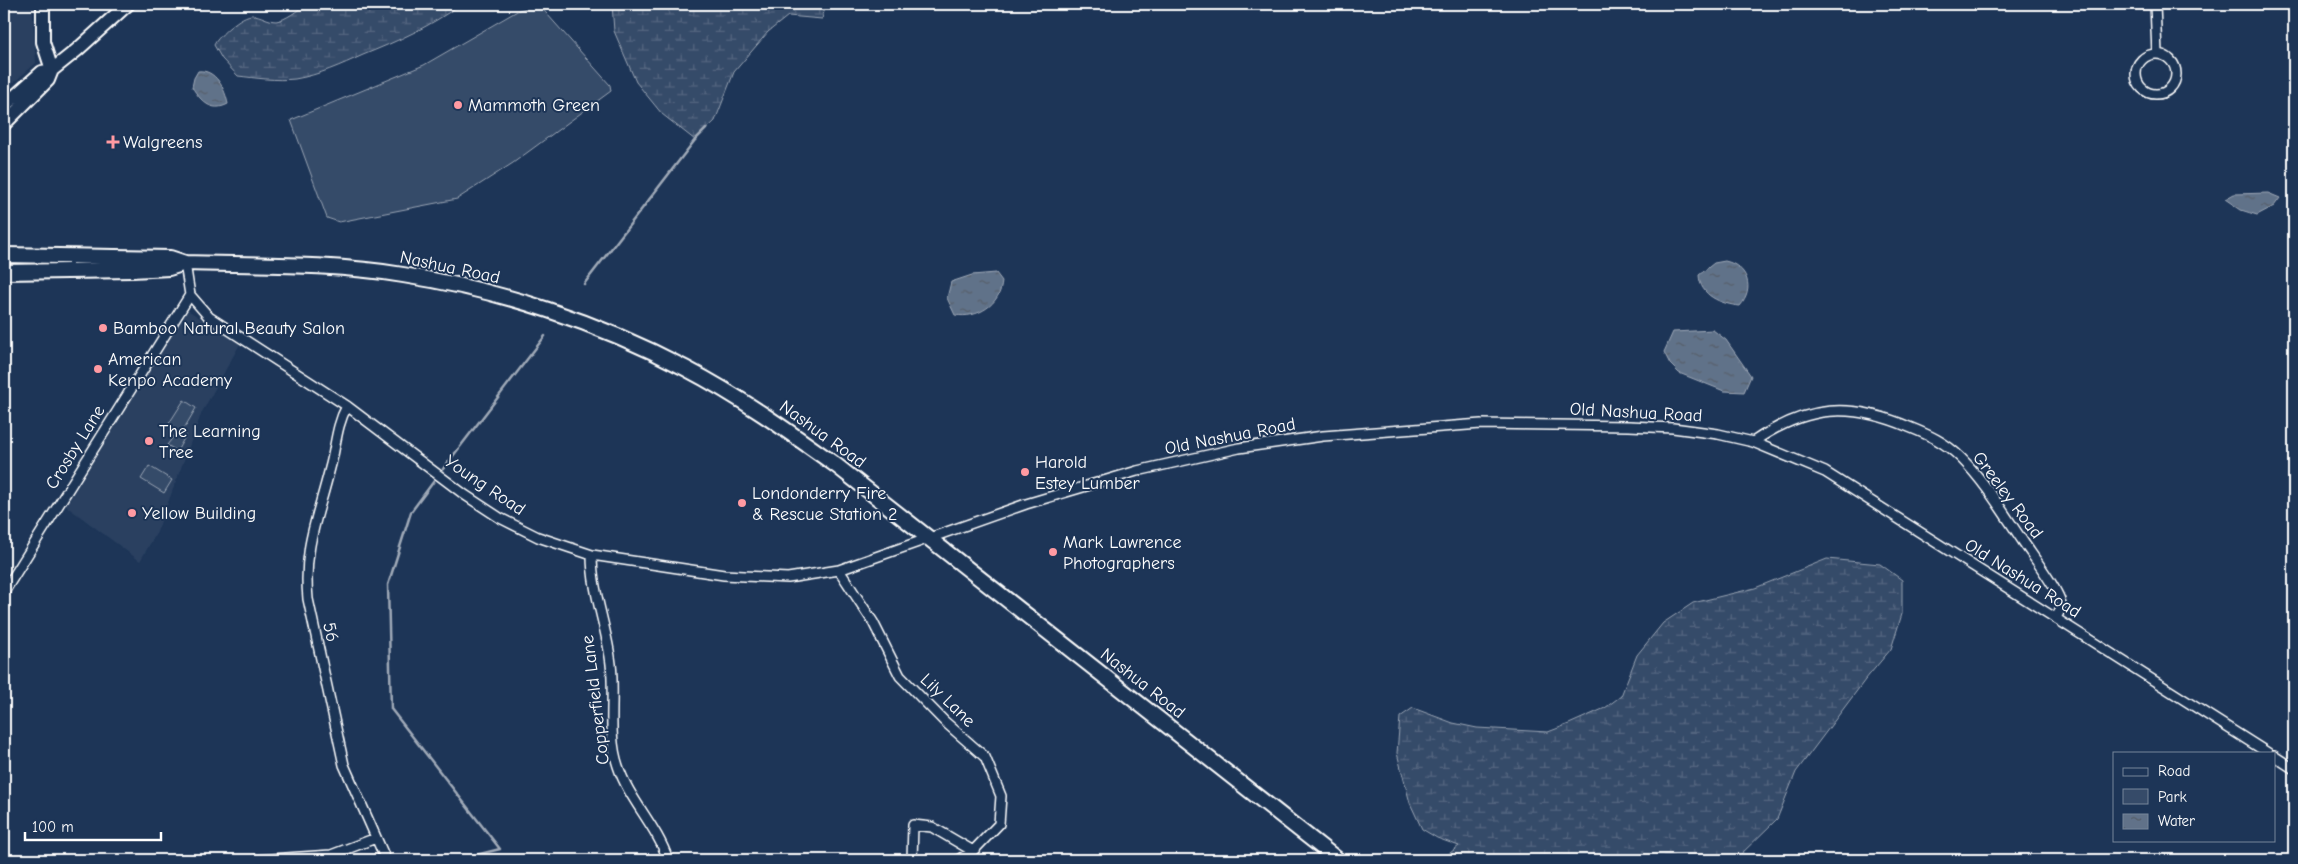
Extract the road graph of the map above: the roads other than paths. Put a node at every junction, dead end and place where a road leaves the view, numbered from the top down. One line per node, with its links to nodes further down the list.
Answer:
1 (43, 4): 5 (main road)
2 (128, 4): 5 (main road)
3 (2155, 4): 4 (street)
4 (2156, 54): 4 (street)
5 (52, 70): 6 (main road); 7 (main road)
6 (4, 106)
7 (4, 124)
8 (4, 256): 9 (main road, Nashua Road)
9 (185, 263): 10 (main road, Nashua Road); 11 (street); 14 (main road, Nashua Road)
10 (4, 272)
11 (190, 295): 12 (street, Young Road); 17 (street, Crosby Lane)
12 (347, 406): 15 (street, Young Road); 22 (street, 56)
13 (1753, 442): 14 (street, Old Nashua Road); 18 (street, Old Nashua Road); 18 (street, Greeley Road)
14 (929, 538): 16 (street, Young Road); 29 (main road, Nashua Road)
15 (592, 555): 16 (street, Young Road); 26 (street, Copperfield Lane)
16 (839, 570): 23 (street, Lily Lane)
17 (4, 592)
18 (2056, 618): 19 (street, Old Nashua Road)
19 (2266, 752)
20 (2276, 757): 21 (street)
21 (2294, 769)
22 (376, 838): 24 (street); 25 (street, 56)
23 (973, 851): 27 (street); 28 (street, Lily Lane)
24 (256, 860)
25 (386, 860)
26 (668, 860)
27 (912, 860)
28 (958, 860)
29 (1338, 860)

